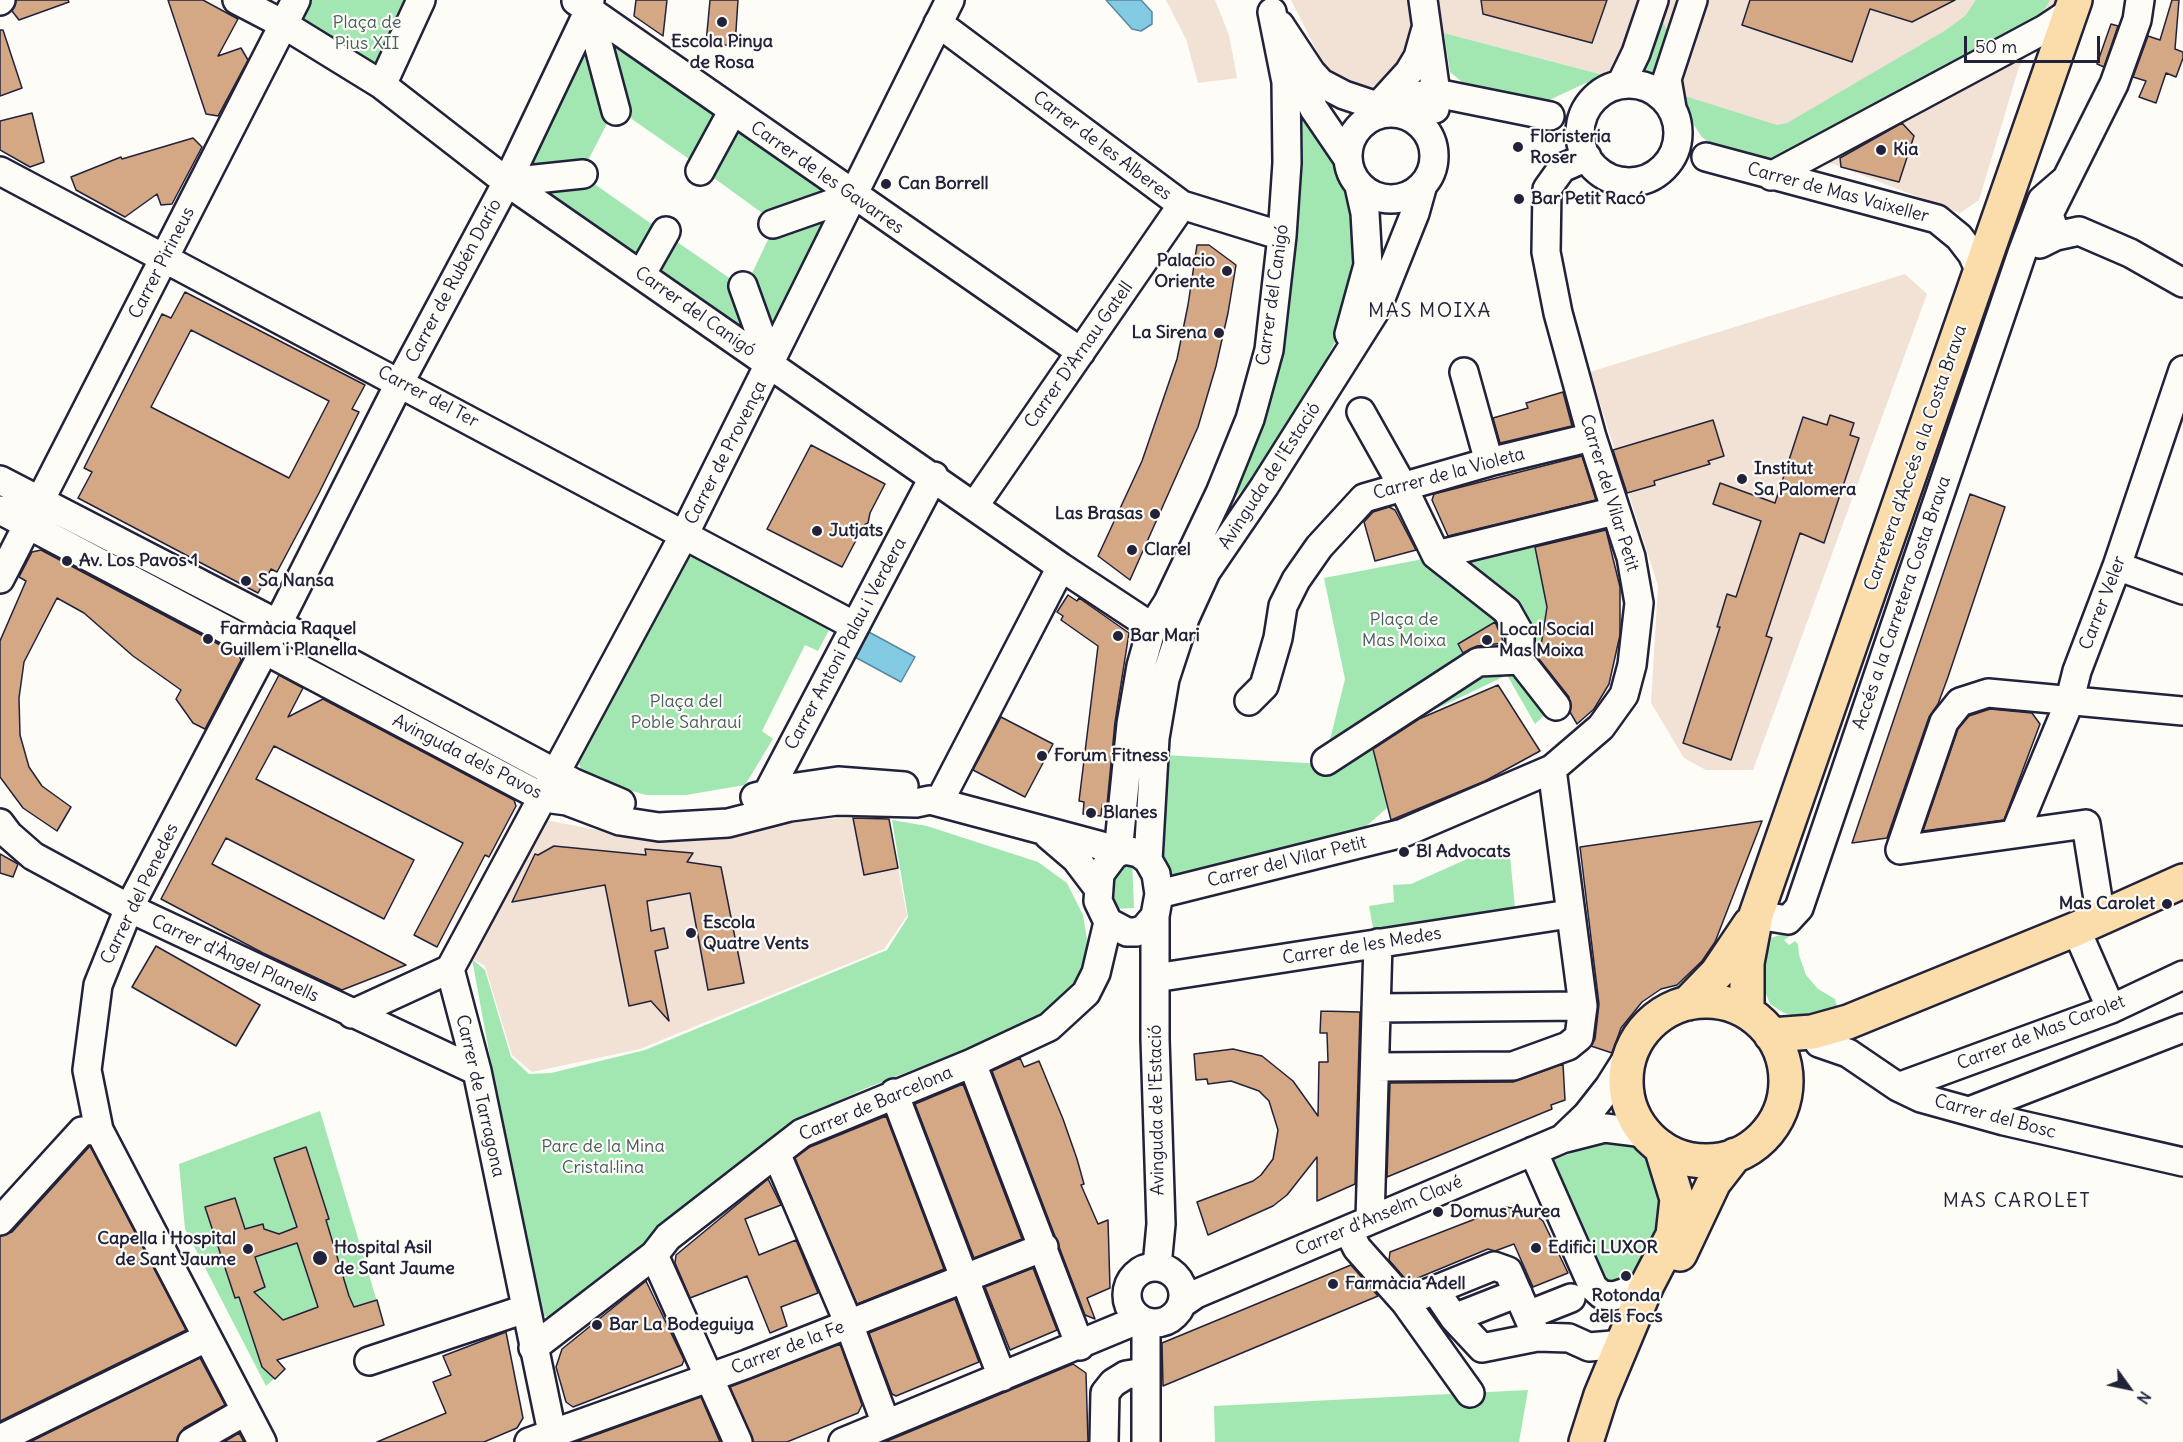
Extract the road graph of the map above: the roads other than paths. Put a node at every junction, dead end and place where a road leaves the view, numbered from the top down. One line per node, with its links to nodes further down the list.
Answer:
1 (237, 0): 12 (street, Carrer del Canigó)
2 (296, 0): 12 (street, Carrer Pirineus)
3 (421, 0): 14 (street)
4 (1654, 0): 13 (street)
5 (1693, 0): 21 (street)
6 (2140, 0): 31 (street)
7 (585, 4): 17 (street); 18 (street, Carrer de les Gavarres); 32 (street, Carrer de Rubén Darío)
8 (1269, 6): 19 (street); 25 (street); 39 (street, Carrer del Canigó)
9 (2073, 6): 30 (street); 44 (main road, Carretera d'Accés a la Costa Brava)
10 (944, 11): 35 (street, Carrer de Provença); 36 (street, Carrer de les Alberes)
11 (1425, 13): 16 (street); 19 (street)
12 (283, 24): 14 (street, Carrer del Canigó); 42 (street, Carrer Pirineus)
13 (1621, 84): 15 (street); 21 (street)
14 (382, 85): 32 (street, Carrer del Canigó)
15 (1591, 102): 20 (street); 22 (street)
16 (1436, 103): 19 (street); 20 (street); 23 (street)
17 (616, 111)
18 (732, 112): 28 (street); 35 (street, Carrer de les Gavarres)
19 (1370, 115): 23 (street); 25 (street)
20 (1550, 116): 22 (street)
21 (1675, 118): 24 (street, Carrer de Mas Vaixeller); 26 (street)
22 (1584, 149): 26 (street); 54 (street, Carrer del Vilar Petit)
23 (1435, 153): 34 (street)
24 (1706, 157): 26 (street, Carrer de Mas Vaixeller); 30 (street, Carrer de Mas Vaixeller)
25 (1348, 159): 33 (street)
26 (1665, 166)
27 (0, 171): 42 (street, Carrer del Ter)
28 (700, 171)
29 (583, 174): 32 (street)
30 (1771, 176): 44 (street, Carrer de Mas Vaixeller)
31 (2064, 181): 40 (street); 41 (street)
32 (507, 182): 43 (street, Carrer del Canigó); 52 (street, Carrer de Rubén Darío)
33 (1359, 186): 34 (street); 51 (street, Avinguda de l'Estació)
34 (1422, 188): 51 (street, Avinguda de l'Estació)
35 (853, 196): 37 (street); 47 (street, Carrer de les Gavarres); 48 (street, Carrer de Provença)
36 (1182, 205): 39 (street, Carrer de les Alberes); 47 (street, Carrer D'Arnau Gatell)
37 (773, 224)
38 (666, 231): 43 (street)
39 (1282, 236): 71 (street, Carrer del Canigó)
40 (2056, 236): 41 (street); 45 (street)
41 (2022, 253): 44 (street); 97 (street, Accés a la Carretera Costa Brava)
42 (165, 258): 52 (street, Carrer del Ter); 59 (street, Carrer Pirineus)
43 (641, 275): 48 (street, Carrer del Canigó)
44 (1979, 279): 97 (main road, Carretera d'Accés a la Costa Brava)
45 (2183, 283)
46 (743, 286): 48 (street)
47 (1081, 352): 60 (street, Carrer D'Arnau Gatell)
48 (771, 364): 56 (street, Carrer del Canigó); 64 (street, Carrer de Provença)
49 (2183, 370): 66 (street, Carrer Veler)
50 (1464, 372): 55 (street)
51 (1333, 379): 68 (street, Avinguda de l'Estació)
52 (400, 382): 64 (street, Carrer del Ter); 72 (street, Carrer de Rubén Darío)
53 (1361, 412): 58 (street)
54 (1592, 437): 55 (street, Carrer de la Violeta); 62 (street, Carrer del Vilar Petit)
55 (1489, 462): 58 (street, Carrer de la Violeta)
56 (934, 477): 60 (street, Carrer del Canigó); 73 (street, Carrer Antoni Palau i Verdera)
57 (0, 480): 59 (street, Avinguda dels Pavos)
58 (1402, 485): 65 (street); 77 (street, Carrer de la Violeta)
59 (42, 501): 63 (street, Carrer Pirineus); 72 (street, Avinguda dels Pavos)
60 (975, 506): 67 (street, Carrer del Canigó)
61 (0, 510): 63 (street, Avinguda dels Pavos)
62 (1615, 511): 65 (street); 82 (street, Carrer del Vilar Petit)
63 (28, 525): 69 (street, Carrer Pirineus); 75 (street, Avinguda dels Pavos)
64 (685, 533): 73 (street, Carrer del Ter); 83 (street, Carrer de Provença)
65 (1436, 555): 76 (street)
66 (2117, 566): 70 (street); 78 (street, Carrer Veler)
67 (1061, 567): 74 (street, Carrer del Canigó); 85 (street)
68 (1206, 572): 71 (street, Avinguda de l'Estació); 91 (street, Avinguda de l'Estació)
69 (0, 579)
70 (2183, 590)
71 (1168, 602): 74 (street, Carrer del Canigó)
72 (276, 623): 75 (street); 83 (street, Avinguda dels Pavos)
73 (855, 626): 86 (street, Carrer Antoni Palau i Verdera)
74 (1152, 627): 90 (street, Carrer del Canigó)
75 (264, 651): 84 (street, Avinguda dels Pavos); 95 (street, Carrer del Penedes)
76 (1520, 660): 79 (street); 81 (street)
77 (1249, 701)
78 (2069, 703): 80 (street); 89 (street, Carrer Veler); 89 (street)
79 (1556, 706)
80 (2183, 711)
81 (1326, 761)
82 (1552, 769): 94 (street, Carrer del Vilar Petit); 96 (street)
83 (556, 772): 84 (street); 86 (street, Avinguda dels Pavos)
84 (544, 798): 86 (street, Avinguda dels Pavos); 102 (street)
85 (934, 801): 86 (street, Avinguda dels Pavos); 88 (street, Avinguda dels Pavos)
86 (765, 803)
87 (0, 823): 95 (street, Carrer d'Àngel Planells)
88 (1045, 833): 90 (street, Avinguda dels Pavos); 93 (street, Avinguda dels Pavos)
89 (2015, 833): 98 (street)
90 (1117, 853): 91 (street); 93 (street)
91 (1148, 860): 94 (street)
92 (2183, 881): 98 (main road)
93 (1098, 888): 99 (street)
94 (1157, 905): 99 (street); 101 (street, Avinguda de l'Estació)
95 (129, 908): 109 (street, Carrer d'Àngel Planells); 122 (street, Carrer del Penedes)
96 (1569, 914): 100 (street, Carrer de les Medes); 105 (street)
97 (1756, 915): 104 (main road, Carretera d'Accés a la Costa Brava); 108 (main road, Carretera d'Accés a la Costa Brava)
98 (2088, 923): 107 (street); 110 (main road)
99 (1118, 927): 101 (street); 115 (street, Carrer de Barcelona)
100 (1378, 943): 101 (street, Carrer de les Medes); 106 (street)
101 (1154, 966): 133 (street, Avinguda de l'Estació)
102 (450, 969): 109 (street); 117 (street, Carrer de Tarragona)
103 (2183, 975): 107 (street, Carrer de Mas Carolet)
104 (1688, 1003): 108 (main road); 114 (main road)
105 (1583, 1006): 106 (street); 116 (street)
106 (1376, 1008): 116 (street)
107 (2111, 1009): 119 (street, Carrer de Mas Carolet)
108 (1748, 1012): 112 (main road)
109 (352, 1014): 117 (street, Carrer d'Àngel Planells)
110 (1848, 1022): 112 (main road); 113 (main road)
111 (2183, 1028): 121 (street)
112 (1771, 1035): 118 (main road)
113 (1819, 1043): 118 (main road); 119 (street, Carrer del Bosc)
114 (1633, 1049): 123 (street, Carrer d'Anselm Clavé); 124 (main road)
115 (972, 1063): 120 (street, Carrer de Barcelona); 131 (street)
116 (1375, 1067): 130 (street)
117 (477, 1071): 140 (street, Carrer de Tarragona)
118 (1786, 1079): 127 (main road)
119 (1898, 1087): 121 (street, Carrer del Bosc)
120 (894, 1093): 126 (street, Carrer de Barcelona); 134 (street)
121 (1972, 1110): 128 (street, Carrer del Bosc)
122 (99, 1130): 129 (street); 145 (street, Carrer del Penedes)
123 (1562, 1139): 124 (street, Carrer d'Anselm Clavé); 125 (street, Carrer d'Anselm Clavé)
124 (1653, 1140): 127 (main road); 135 (main road)
125 (1533, 1151): 130 (street, Carrer d'Anselm Clavé); 135 (street)
126 (776, 1153): 132 (street, Carrer de Barcelona); 144 (street)
127 (1735, 1155): 146 (main road)
128 (2183, 1162)
129 (0, 1221)
130 (1359, 1225): 137 (street, Carrer d'Anselm Clavé); 139 (street)
131 (1044, 1247): 134 (street, Carrer de la Fe); 147 (street)
132 (654, 1255): 148 (street, Carrer de Barcelona); 152 (street)
133 (1157, 1266): 137 (street); 143 (street)
134 (966, 1279): 144 (street, Carrer de la Fe); 151 (street)
135 (1647, 1285): 146 (main road)
136 (1436, 1290): 139 (street); 141 (street); 142 (street)
137 (1187, 1294): 143 (street, Carrer d'Anselm Clavé)
138 (1571, 1298): 141 (street)
139 (1405, 1302): 153 (street)
140 (525, 1309): 148 (street, Carrer de Tarragona); 149 (street)
141 (1528, 1315): 142 (street); 142 (street); 146 (street)
142 (1454, 1318)
143 (1143, 1321): 147 (street, Carrer d'Anselm Clavé); 150 (street)
144 (849, 1324): 152 (street, Carrer de la Fe); 155 (street)
145 (206, 1338): 154 (street, Carrer del Penedes); 156 (street)
146 (1624, 1344): 164 (main road)
147 (1080, 1346): 151 (street, Carrer d'Anselm Clavé)
148 (534, 1348): 157 (street, Carrer de Tarragona)
149 (369, 1361)
150 (1145, 1372): 162 (street); 163 (street)
151 (1002, 1377): 155 (street, Carrer d'Anselm Clavé)
152 (710, 1378): 157 (street, Carrer de la Fe); 160 (street)
153 (1470, 1393)
154 (244, 1412): 158 (street); 159 (street, Carrer del Penedes)
155 (886, 1424): 161 (street, Carrer d'Anselm Clavé)
156 (0, 1439)
157 (545, 1439)
158 (192, 1442)
159 (262, 1442)
160 (738, 1442)
161 (843, 1442)
162 (1104, 1442)
163 (1146, 1442)
164 (1586, 1442)

